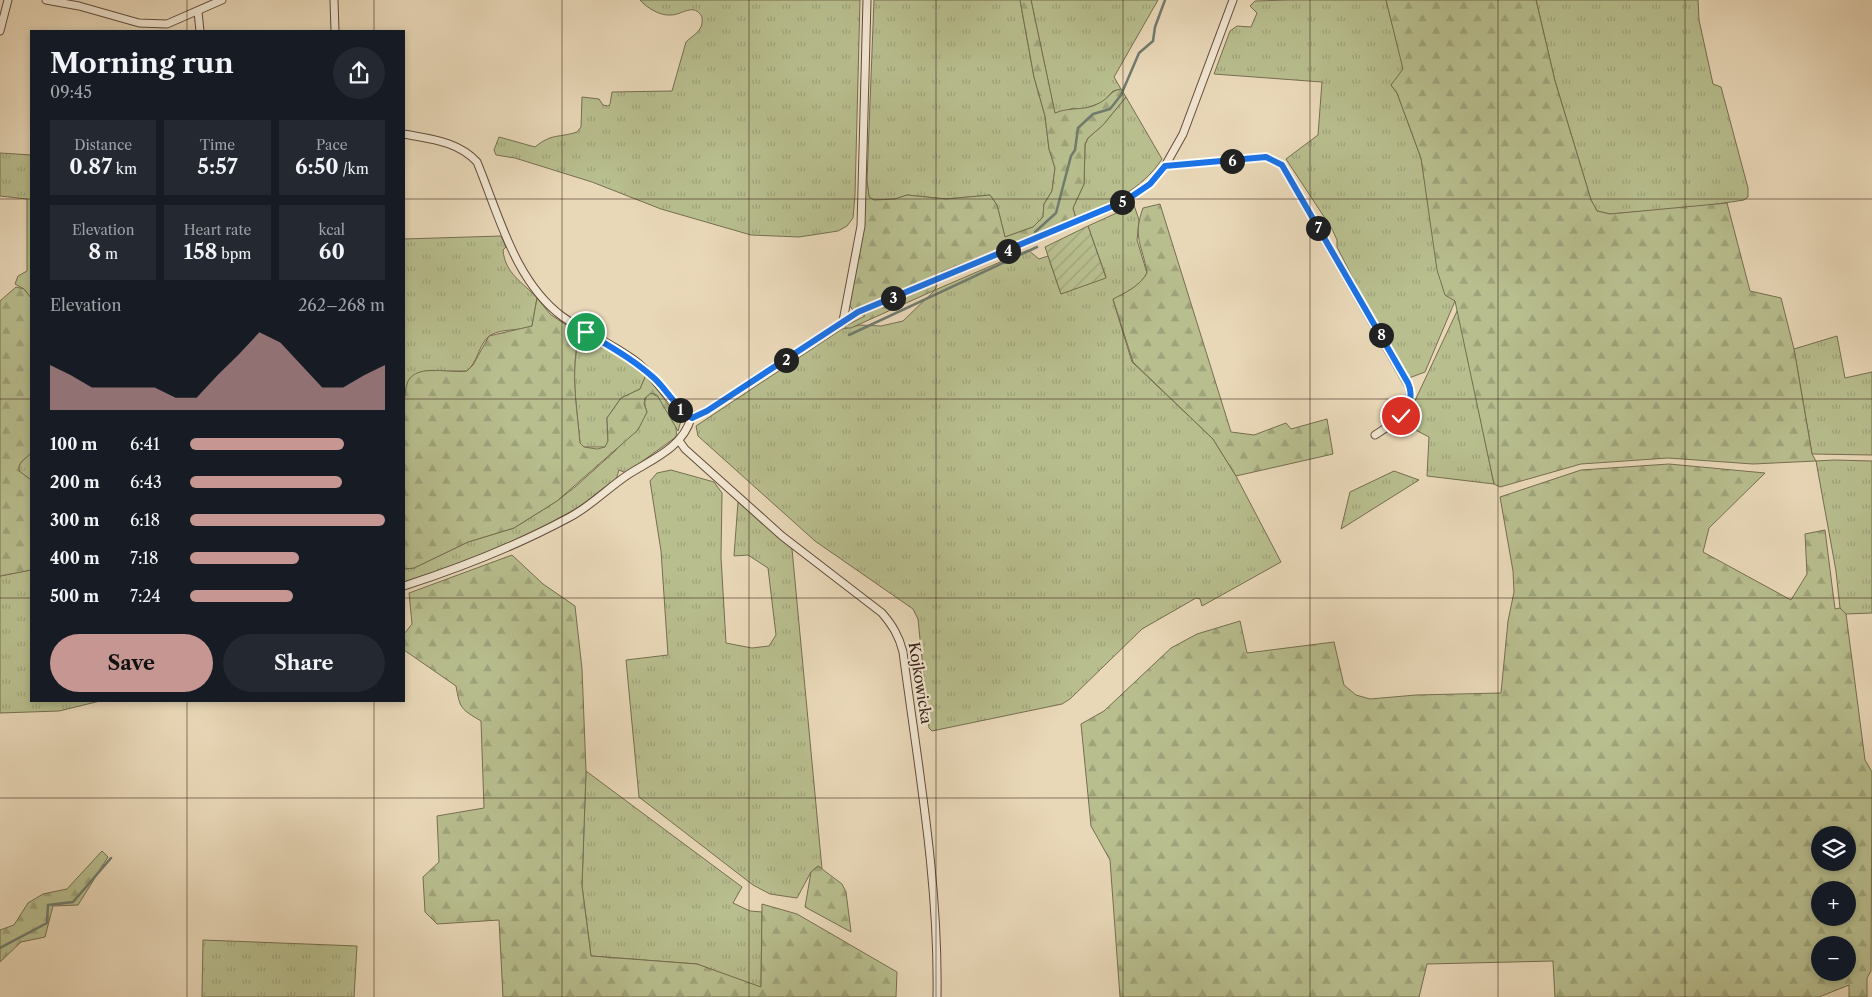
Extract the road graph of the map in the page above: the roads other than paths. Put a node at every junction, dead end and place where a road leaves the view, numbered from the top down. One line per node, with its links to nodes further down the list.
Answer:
1 (8, 0): 10 (street)
2 (46, 0): 7 (street)
3 (222, 0): 7 (street)
4 (334, 0): 9 (street)
5 (867, 0): 13 (street)
6 (1233, 0): 12 (street)
7 (198, 12): 8 (street)
8 (200, 30)
9 (335, 30)
10 (0, 31)
11 (405, 134): 14 (street)
12 (1165, 166): 13 (street); 15 (street)
13 (843, 320): 14 (street)
14 (692, 418): 16 (street)
15 (1375, 435)
16 (680, 442): 17 (street); 18 (street, Kojkowicka)
17 (405, 586)
18 (937, 997)

